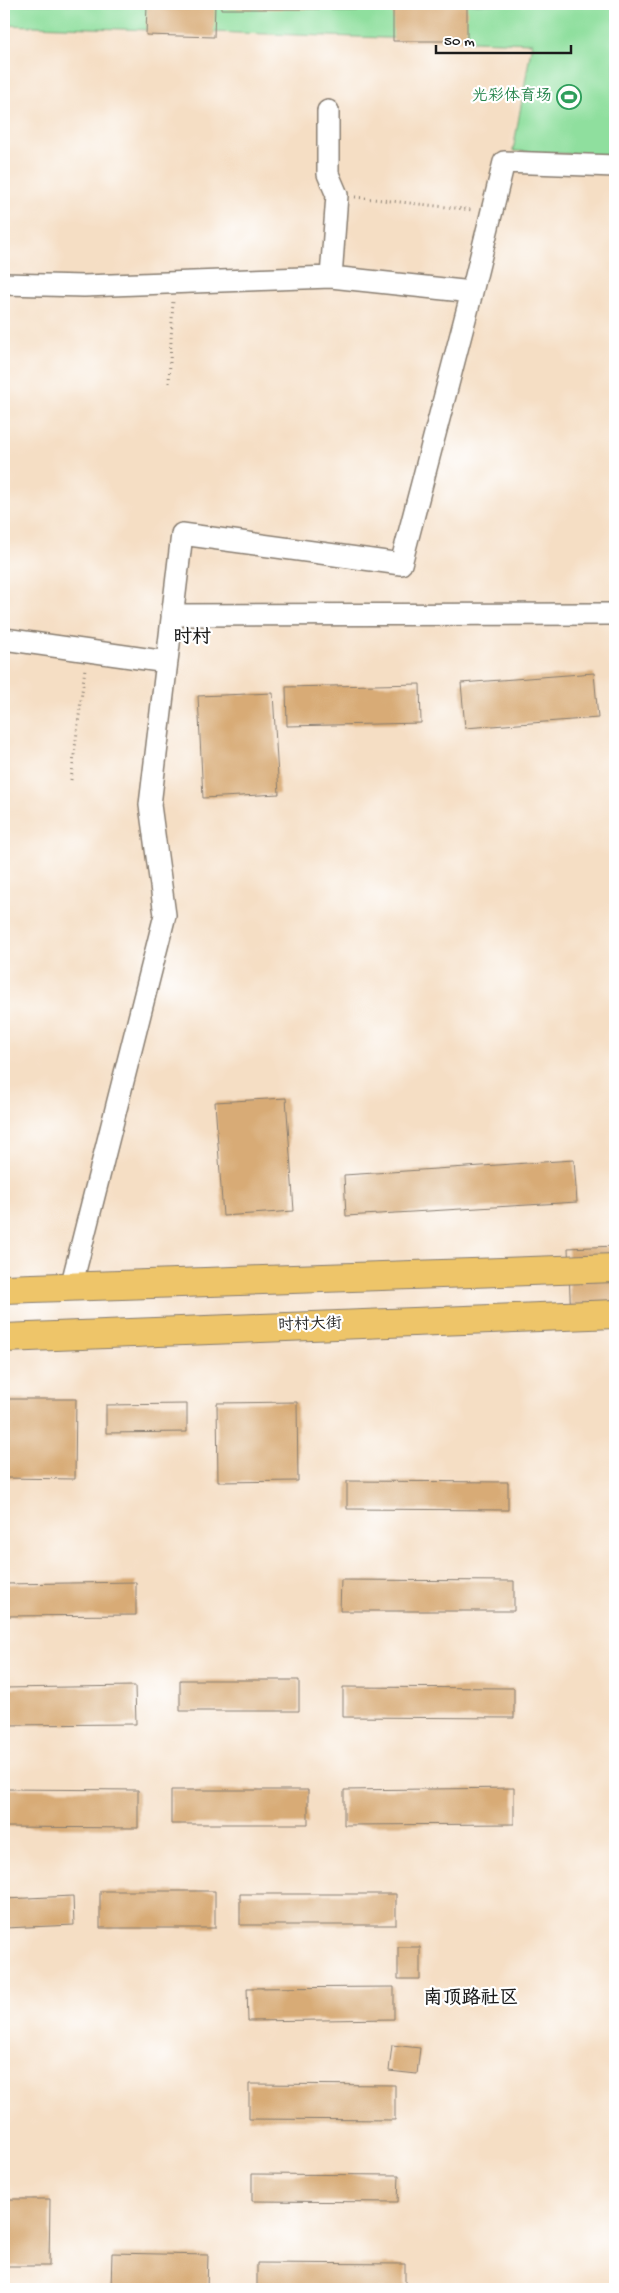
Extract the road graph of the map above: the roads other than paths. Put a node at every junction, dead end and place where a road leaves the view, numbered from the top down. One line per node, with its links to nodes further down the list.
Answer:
1 (328, 111): 3 (street)
2 (615, 166): 5 (street)
3 (331, 277): 4 (street); 5 (street)
4 (4, 284)
5 (472, 292): 7 (street)
6 (615, 614): 7 (street)
7 (172, 615): 9 (street)
8 (4, 638): 9 (street)
9 (167, 662): 11 (street)
10 (615, 1268): 11 (main road)
11 (72, 1287): 12 (main road)
12 (4, 1289)
13 (615, 1314): 14 (main road, 时村大街)
14 (4, 1338)

